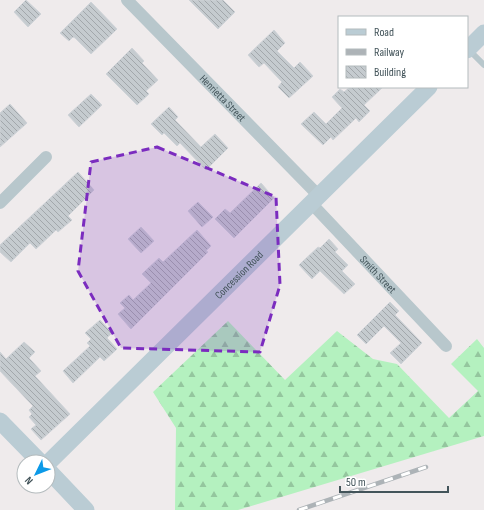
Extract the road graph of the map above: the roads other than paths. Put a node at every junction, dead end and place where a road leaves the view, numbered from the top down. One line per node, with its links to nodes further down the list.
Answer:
1 (127, 0): 8 (street, Henrietta Street)
2 (484, 33): 3 (street)
3 (468, 48)
4 (468, 50): 5 (lane)
5 (484, 65)
6 (428, 88): 8 (street, Concession Road)
7 (46, 157): 9 (street)
8 (315, 199): 10 (street, Smith Street); 13 (street, Concession Road)
9 (0, 203)
10 (446, 346)
11 (0, 420): 12 (street)
12 (32, 454)
13 (56, 455)
14 (56, 478): 15 (street)
15 (86, 510)

